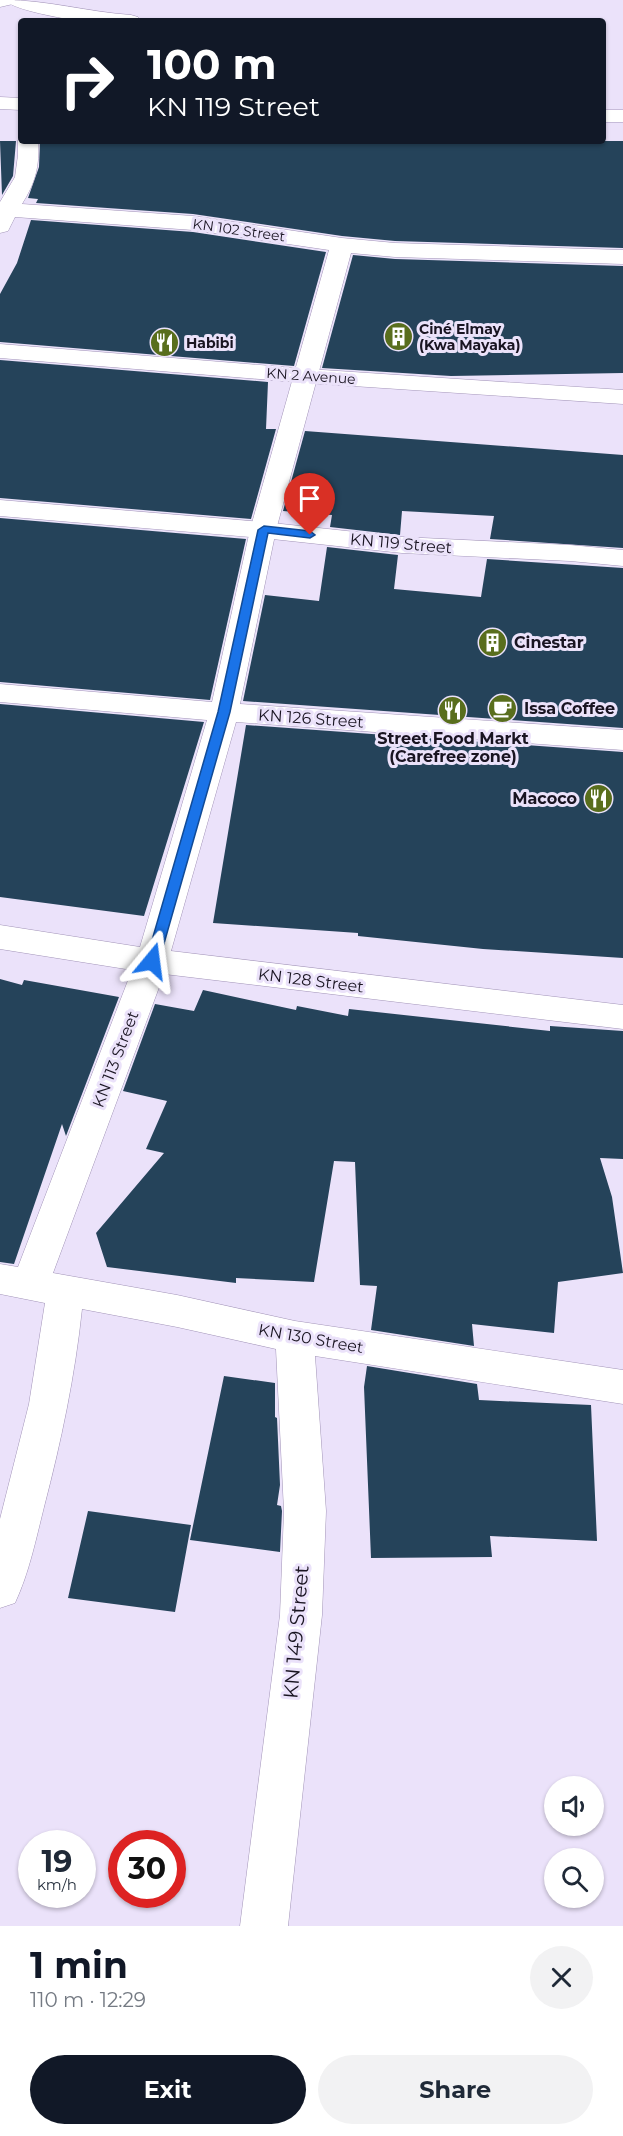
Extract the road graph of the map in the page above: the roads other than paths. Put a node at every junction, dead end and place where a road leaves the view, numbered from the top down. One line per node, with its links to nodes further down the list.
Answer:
1 (6, 0): 3 (street)
2 (15, 0): 4 (street)
3 (0, 1)
4 (96, 18)
5 (0, 103): 6 (street)
6 (18, 104)
7 (606, 116): 8 (street)
8 (623, 116)
9 (28, 144): 10 (street)
10 (2, 215): 11 (street, KN 102 Street)
11 (342, 245): 12 (street, KN 102 Street); 14 (street)
12 (623, 257)
13 (0, 351): 14 (street, KN 2 Avenue)
14 (308, 376): 15 (street, KN 2 Avenue); 17 (street, KN 113 Street)
15 (623, 397)
16 (0, 508): 17 (street, KN 119 Street)
17 (264, 530): 18 (street, KN 119 Street); 20 (street, KN 113 Street)
18 (623, 558)
19 (0, 693): 20 (street, KN 126 Street)
20 (224, 712): 21 (street, KN 126 Street); 23 (street, KN 113 Street)
21 (623, 740)
22 (0, 937): 23 (street, KN 128 Street)
23 (152, 961): 24 (street, KN 128 Street); 25 (street, KN 113 Street)
24 (623, 1017)
25 (32, 1285): 26 (street, KN 130 Street); 28 (street, KN 113 Street)
26 (295, 1336): 27 (street, KN 130 Street); 29 (street, KN 149 Street)
27 (623, 1387)
28 (0, 1589)
29 (264, 1926)

